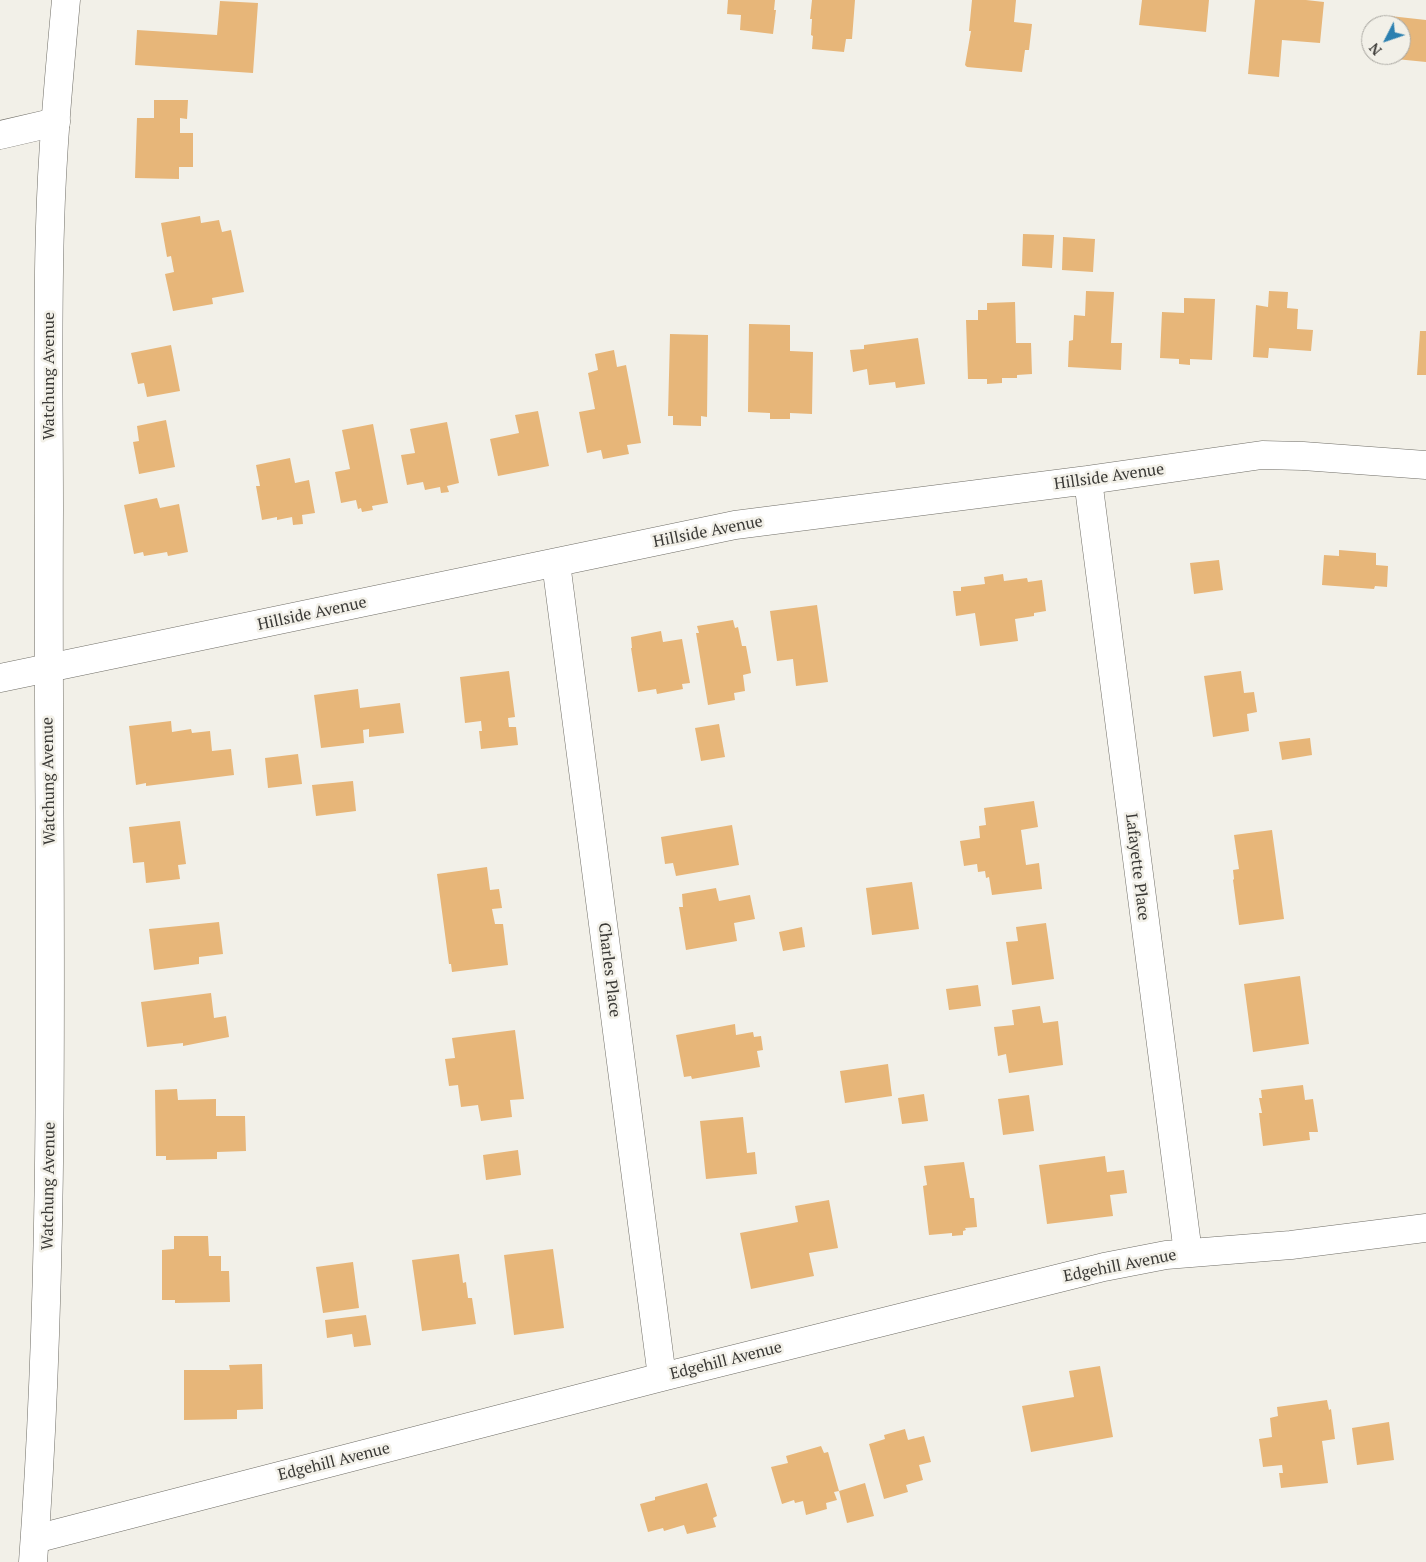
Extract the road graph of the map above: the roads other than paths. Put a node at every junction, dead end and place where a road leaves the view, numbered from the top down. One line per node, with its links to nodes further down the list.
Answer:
1 (66, 0): 2 (street, Watchung Avenue)
2 (56, 122): 3 (street); 7 (street, Watchung Avenue)
3 (0, 136)
4 (1426, 465): 5 (street, Hillside Avenue)
5 (1088, 480): 6 (street, Hillside Avenue); 10 (street, Lafayette Place)
6 (556, 563): 7 (street, Hillside Avenue); 11 (street, Charles Place)
7 (48, 669): 8 (street, Hillside Avenue); 12 (street, Watchung Avenue)
8 (0, 678)
9 (1426, 1228): 10 (street, Edgehill Avenue)
10 (1188, 1253): 11 (street, Edgehill Avenue)
11 (662, 1377): 12 (street, Edgehill Avenue)
12 (34, 1551)

